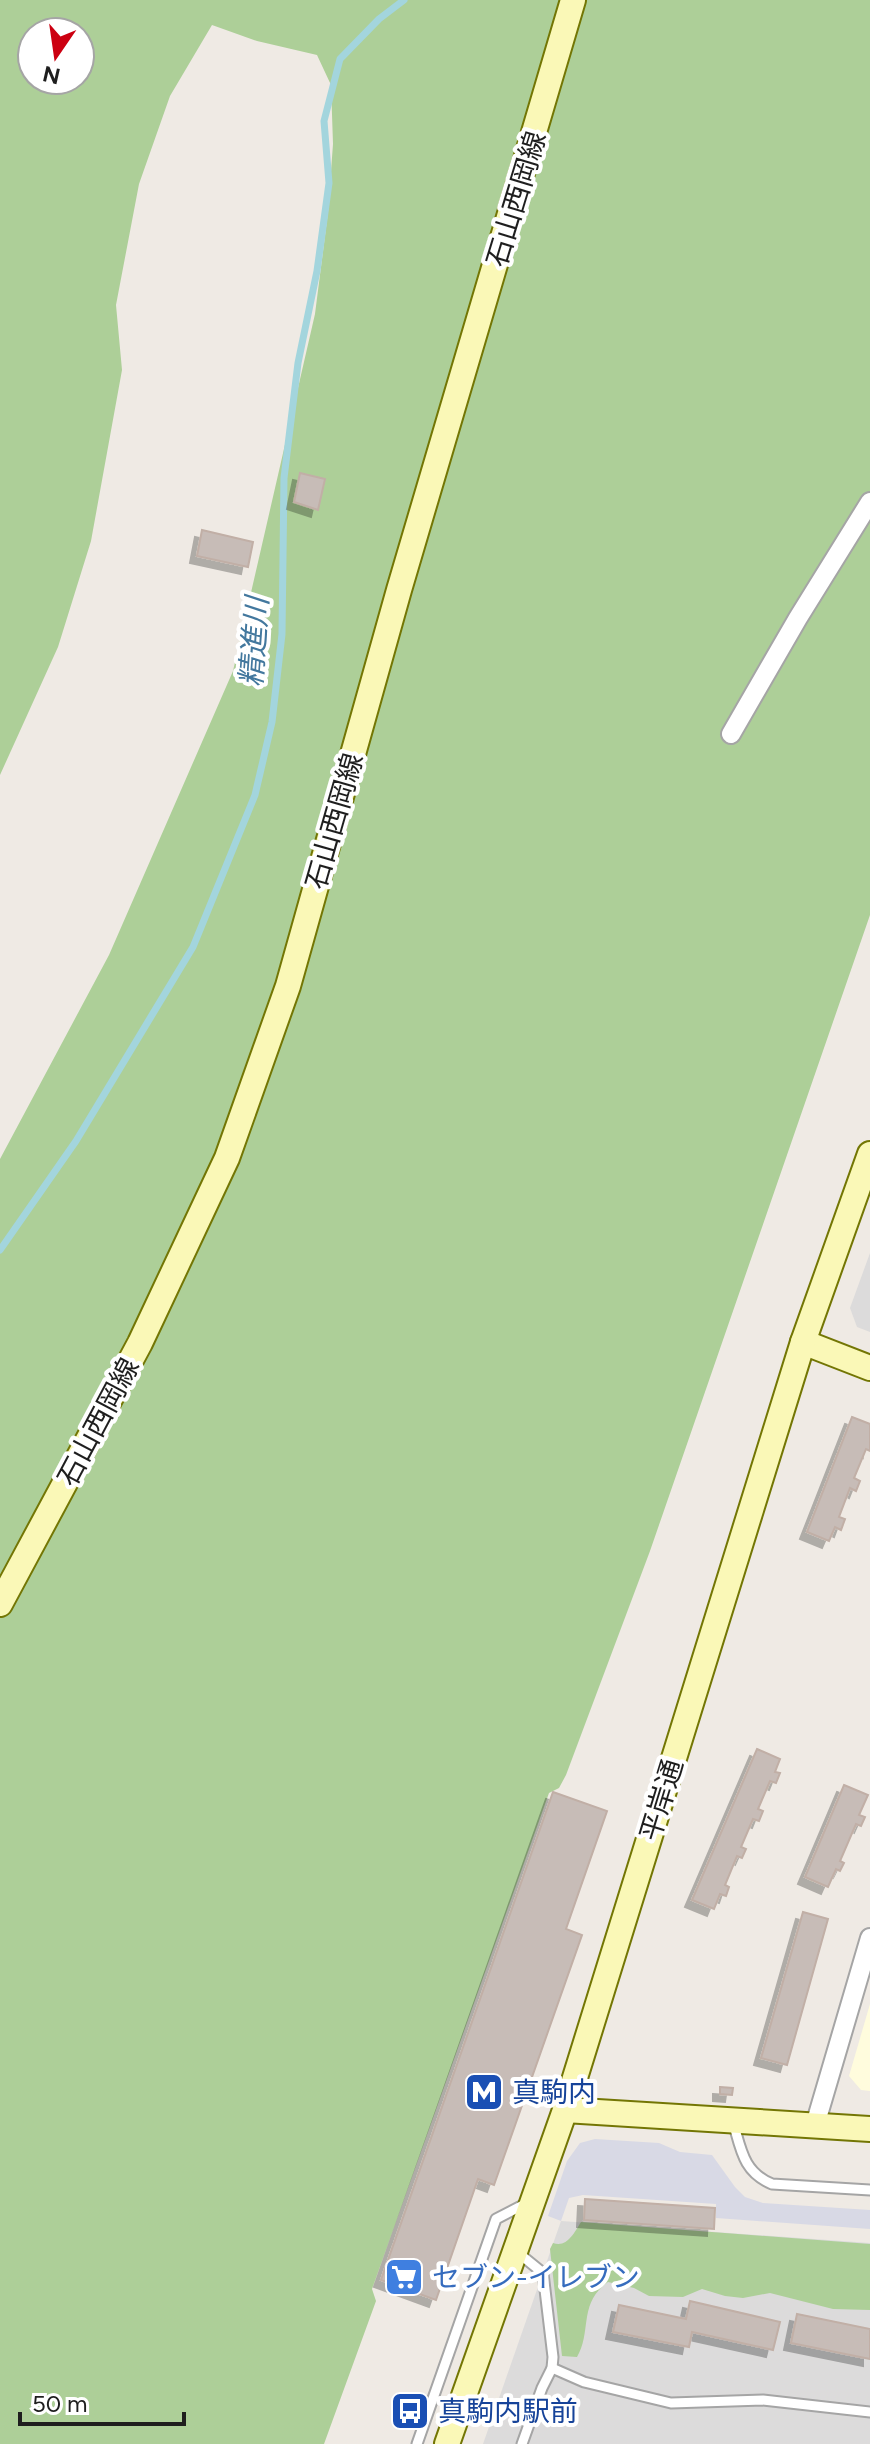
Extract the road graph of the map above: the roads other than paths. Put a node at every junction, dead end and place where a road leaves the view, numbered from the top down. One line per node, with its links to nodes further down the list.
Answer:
1 (573, 0): 7 (street, 石山西岡線)
2 (870, 502): 3 (street)
3 (731, 734)
4 (870, 1154): 5 (street, 平岸通)
5 (803, 1342): 6 (street); 9 (street, 平岸通)
6 (870, 1368)
7 (0, 1604)
8 (870, 1938): 11 (street)
9 (565, 2110): 10 (street); 14 (street, 平岸通)
10 (732, 2121): 11 (street); 13 (lane)
11 (815, 2125): 12 (street)
12 (870, 2129)
13 (870, 2190)
14 (534, 2199): 15 (street, 平岸通); 18 (lane)
15 (515, 2250): 16 (lane); 19 (street, 平岸通)
16 (552, 2368): 17 (lane); 20 (lane)
17 (870, 2412)
18 (417, 2444)
19 (447, 2444)
20 (522, 2444)

